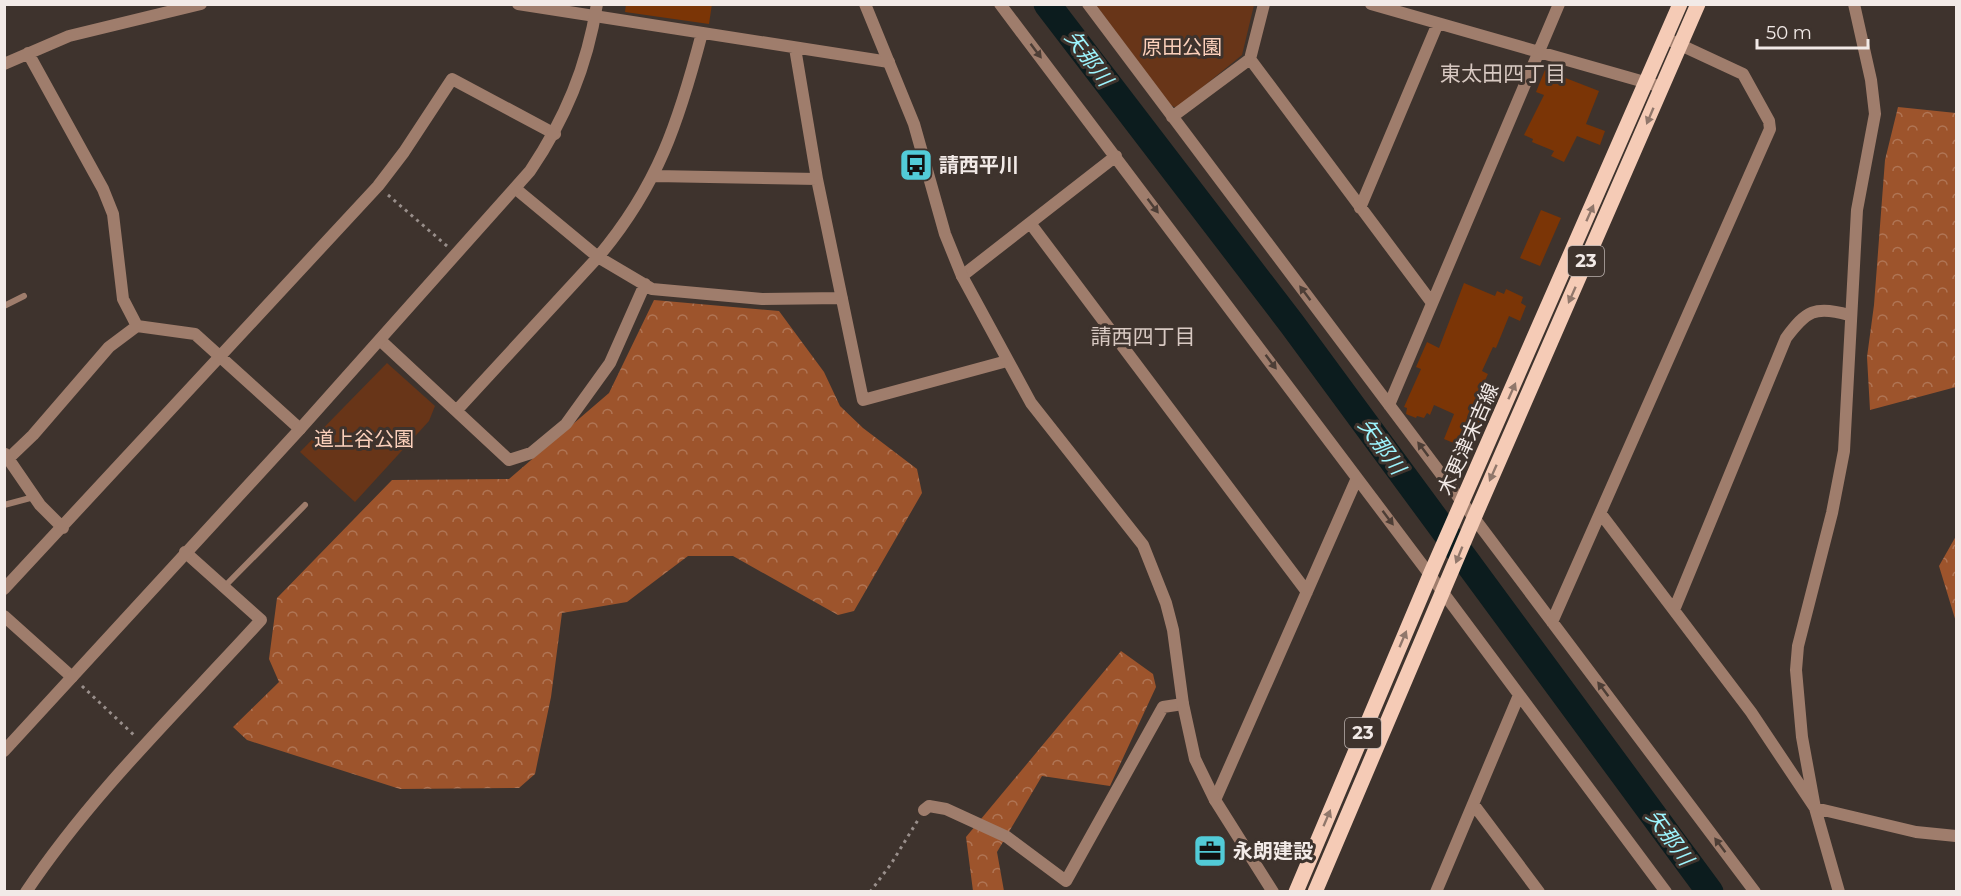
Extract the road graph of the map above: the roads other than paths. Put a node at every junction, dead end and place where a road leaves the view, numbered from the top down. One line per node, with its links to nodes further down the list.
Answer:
1 (201, 4): 12 (street)
2 (518, 4): 13 (street)
3 (865, 4): 22 (street)
4 (1000, 4): 27 (street, one-way to 27)
5 (1088, 4): 25 (street)
6 (1264, 4): 21 (street)
7 (1371, 4): 14 (street)
8 (1559, 4): 19 (street)
9 (1680, 4): 16 (main road, 木更津末吉線 / 23)
10 (1698, 4): 17 (main road, 木更津末吉線 / 23)
11 (1854, 4): 40 (street)
12 (165, 9): 20 (street)
13 (596, 10): 15 (street); 26 (street)
14 (1438, 23): 19 (street); 31 (street)
15 (702, 33): 18 (street); 28 (street)
16 (1666, 39): 17 (street); 24 (main road, 木更津末吉線 / 23)
17 (1680, 45): 24 (main road, 木更津末吉線 / 23); 54 (street)
18 (795, 48): 22 (street); 29 (street)
19 (1539, 50): 24 (street); 38 (street)
20 (28, 53): 23 (street); 41 (street)
21 (1250, 59): 25 (street); 31 (street)
22 (889, 62): 34 (street)
23 (4, 64)
24 (1655, 84): 51 (main road, 木更津末吉線 / 23, one-way to 24); 55 (main road, 木更津末吉線 / 23, one-way to 55)
25 (1172, 117): 45 (street, one-way to 25)
26 (555, 134): 30 (street); 43 (street)
27 (1116, 156): 32 (street); 49 (street, one-way to 49)
28 (655, 176): 29 (street); 33 (street)
29 (817, 179): 37 (street)
30 (516, 189): 33 (street); 42 (street)
31 (1360, 208): 38 (street)
32 (1030, 224): 34 (street); 61 (street)
33 (598, 257): 35 (street); 46 (street)
34 (962, 276): 44 (street)
35 (645, 285): 37 (street); 46 (street)
36 (24, 296): 39 (lane)
37 (842, 298): 44 (street)
38 (1432, 303): 45 (street)
39 (4, 306)
40 (1850, 315): 63 (street); 72 (street)
41 (137, 326): 43 (street); 48 (street)
42 (380, 340): 46 (street); 47 (street)
43 (221, 358): 47 (street); 56 (street)
44 (1007, 361): 68 (street)
45 (1389, 405): 51 (street, one-way to 45)
46 (457, 410)
47 (300, 429): 57 (street)
48 (7, 456): 50 (street)
49 (1358, 478): 58 (street, one-way to 58); 61 (street)
50 (34, 497): 52 (lane); 56 (street)
51 (1463, 502): 55 (street); 58 (main road, 木更津末吉線 / 23)
52 (4, 504)
53 (305, 505): 59 (lane)
54 (1600, 514): 63 (street); 65 (street)
55 (1474, 518): 62 (main road, 木更津末吉線 / 23, one-way to 62); 65 (street)
56 (63, 528): 60 (street)
57 (185, 552): 59 (street); 66 (street)
58 (1430, 574): 62 (street); 78 (main road, 木更津末吉線 / 23, one-way to 58)
59 (225, 587): 76 (street)
60 (4, 589)
61 (1307, 592): 70 (street)
62 (1443, 593): 67 (street); 79 (main road, 木更津末吉線 / 23)
63 (1674, 610): 72 (street)
64 (4, 616): 66 (street)
65 (1552, 622): 83 (street, one-way to 65)
66 (72, 676): 69 (street)
67 (1519, 695): 71 (street); 82 (street)
68 (1183, 704): 70 (street); 73 (street)
69 (4, 751)
70 (1215, 800): 77 (street)
71 (1474, 806): 80 (street); 81 (street)
72 (1815, 808): 74 (street); 75 (street)
73 (924, 810)
74 (1956, 836)
75 (1836, 890)
76 (26, 891)
77 (1273, 891)
78 (1296, 891)
79 (1315, 891)
80 (1436, 891)
81 (1539, 891)
82 (1665, 891)
83 (1755, 891)

